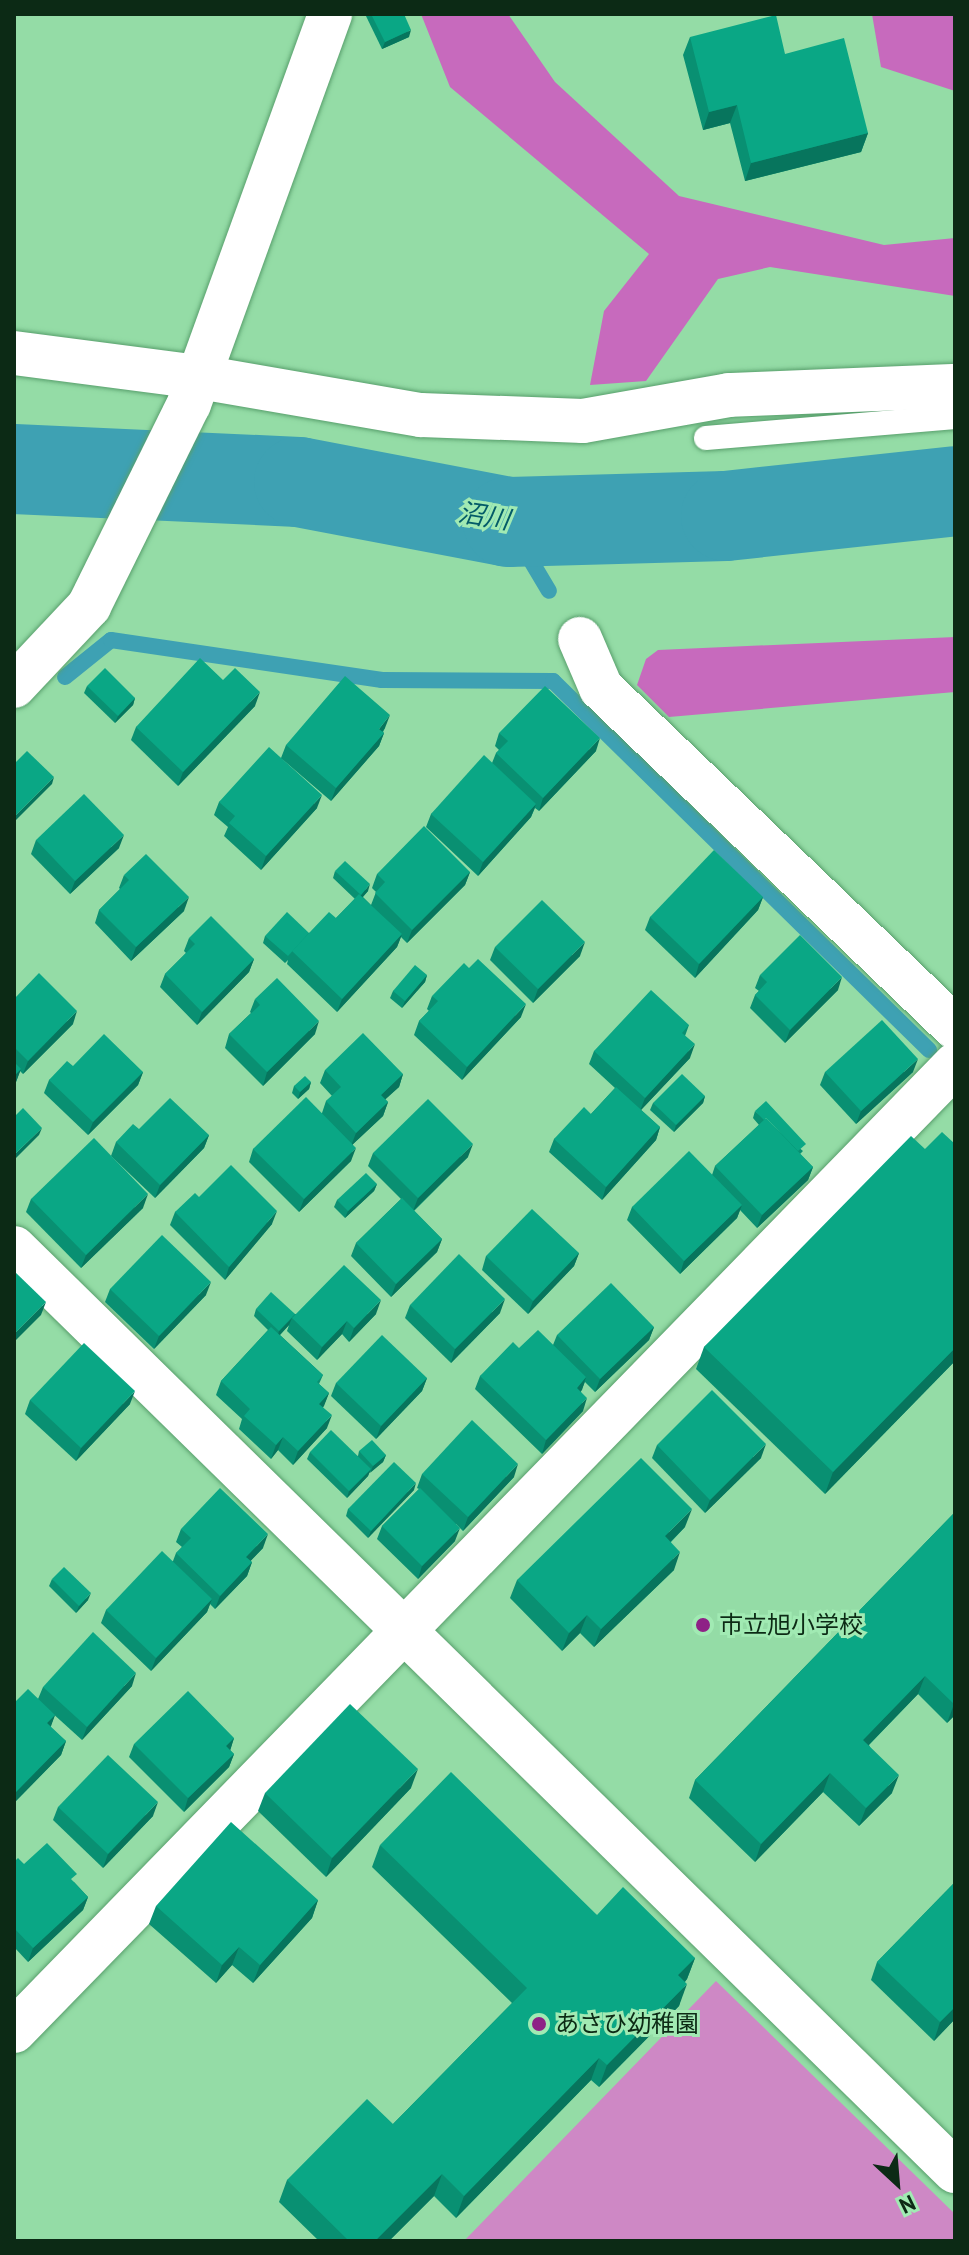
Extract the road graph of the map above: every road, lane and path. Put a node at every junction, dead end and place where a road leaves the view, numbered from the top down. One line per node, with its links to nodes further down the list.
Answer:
1 (330, 14): 4 (street)
2 (14, 353): 4 (street)
3 (955, 386): 4 (street)
4 (195, 390): 8 (street)
5 (955, 417): 6 (lane)
6 (706, 438)
7 (580, 639): 9 (street)
8 (14, 686)
9 (955, 1027)
10 (955, 1065): 12 (street)
11 (14, 1248): 12 (street)
12 (403, 1631): 13 (street); 14 (street)
13 (14, 2031)
14 (955, 2171)

